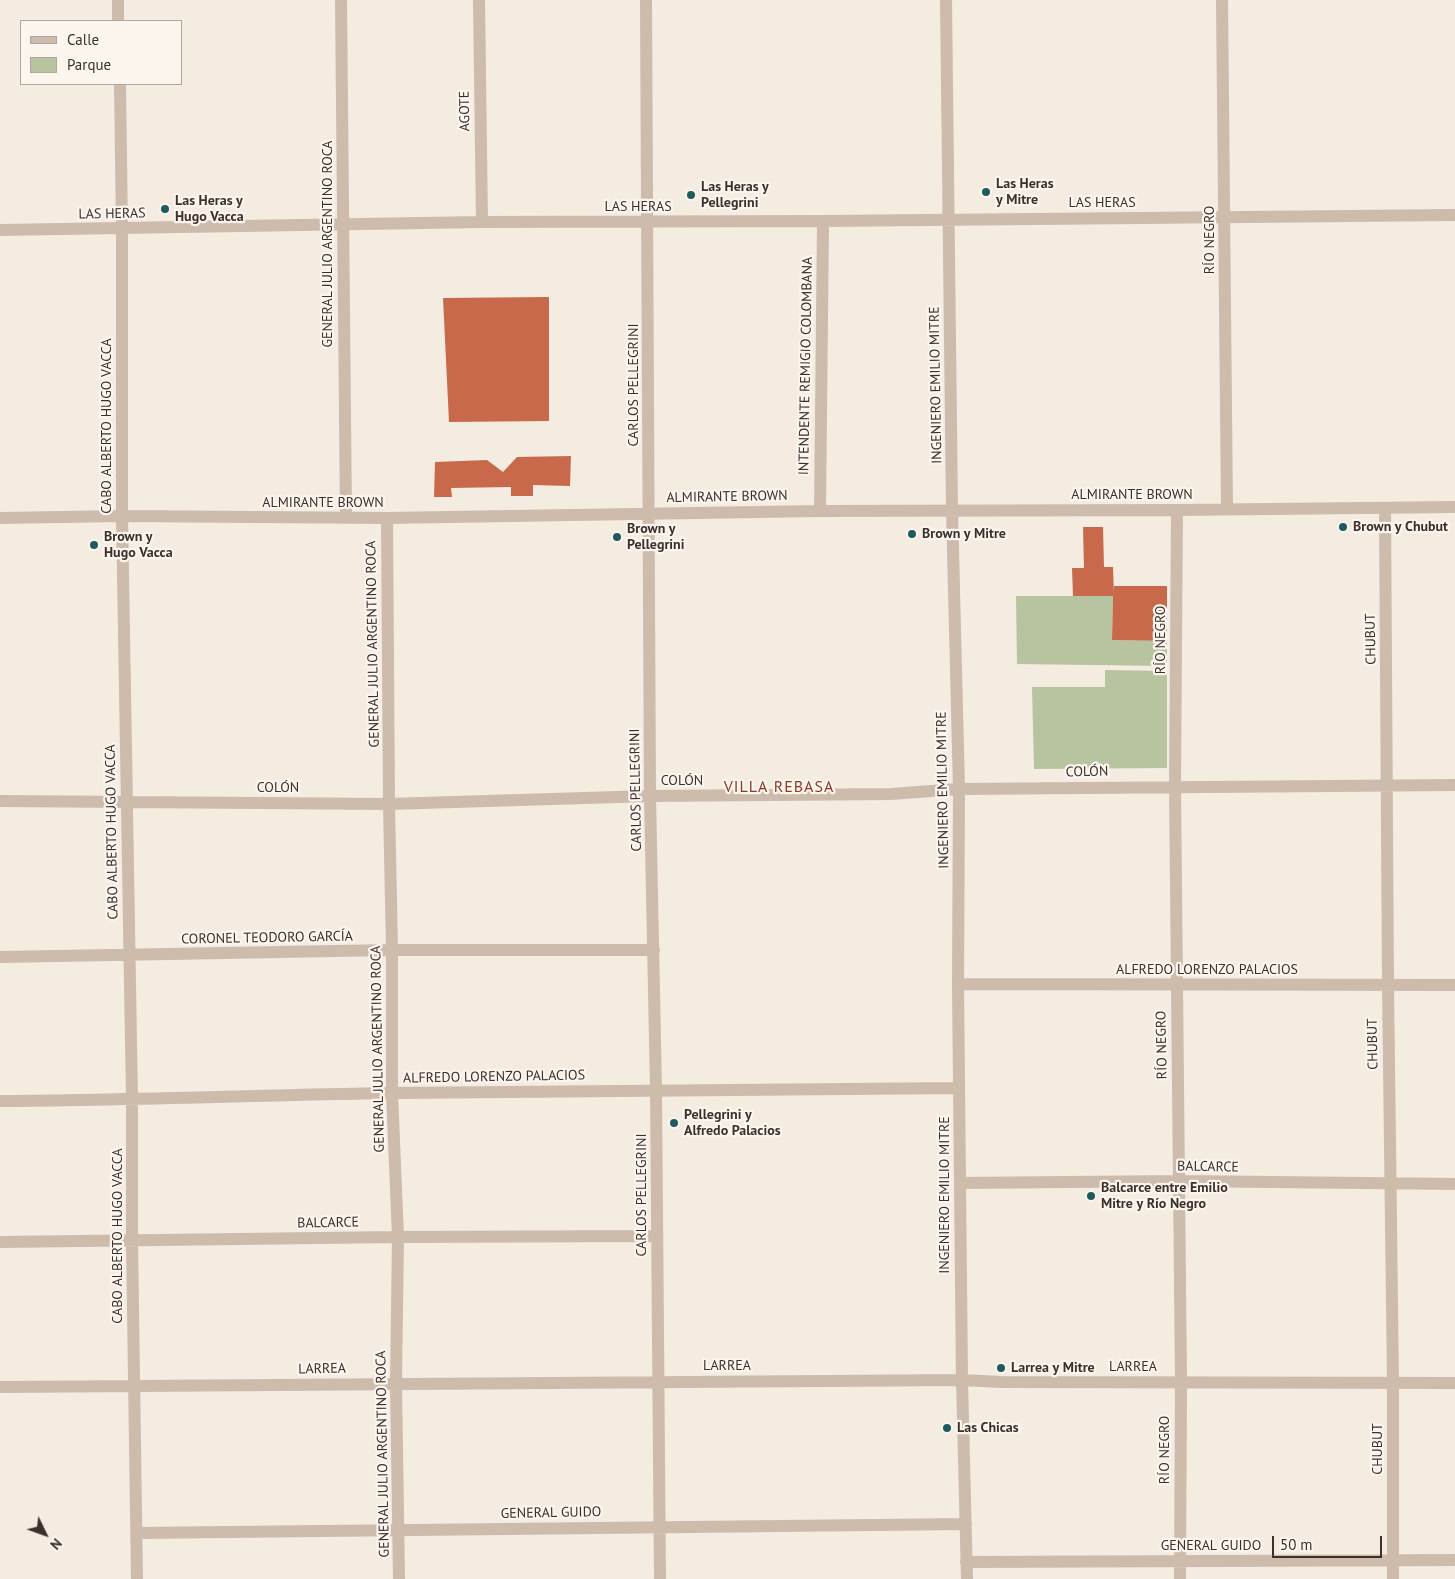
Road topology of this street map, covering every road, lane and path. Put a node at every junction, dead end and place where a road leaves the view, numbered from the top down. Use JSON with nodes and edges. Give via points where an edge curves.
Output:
{"nodes":[{"id":1,"x":118,"y":0,"type":"edge"},
{"id":2,"x":341,"y":0,"type":"edge"},
{"id":3,"x":479,"y":0,"type":"edge"},
{"id":4,"x":646,"y":0,"type":"edge"},
{"id":5,"x":946,"y":0,"type":"edge"},
{"id":6,"x":1222,"y":0,"type":"edge"},
{"id":7,"x":118,"y":20,"type":"edge"},
{"id":8,"x":120,"y":85,"type":"edge"},
{"id":9,"x":1455,"y":215,"type":"edge"},
{"id":10,"x":1225,"y":217,"type":"junction"},
{"id":11,"x":949,"y":219,"type":"junction"},
{"id":12,"x":648,"y":221,"type":"junction"},
{"id":13,"x":823,"y":221,"type":"junction"},
{"id":14,"x":482,"y":222,"type":"junction"},
{"id":15,"x":342,"y":224,"type":"junction"},
{"id":16,"x":122,"y":229,"type":"junction"},
{"id":17,"x":0,"y":230,"type":"edge"},
{"id":18,"x":1455,"y":507,"type":"edge"},
{"id":19,"x":1385,"y":508,"type":"junction"},
{"id":20,"x":1227,"y":509,"type":"junction"},
{"id":21,"x":952,"y":510,"type":"junction"},
{"id":22,"x":1177,"y":510,"type":"junction"},
{"id":23,"x":820,"y":511,"type":"junction"},
{"id":24,"x":649,"y":514,"type":"junction"},
{"id":25,"x":122,"y":516,"type":"junction"},
{"id":26,"x":0,"y":518,"type":"edge"},
{"id":27,"x":346,"y":518,"type":"junction"},
{"id":28,"x":387,"y":518,"type":"junction"},
{"id":29,"x":1387,"y":785,"type":"junction"},
{"id":30,"x":1455,"y":785,"type":"edge"},
{"id":31,"x":1175,"y":786,"type":"junction"},
{"id":32,"x":959,"y":789,"type":"junction"},
{"id":33,"x":650,"y":796,"type":"junction"},
{"id":34,"x":0,"y":801,"type":"edge"},
{"id":35,"x":126,"y":802,"type":"junction"},
{"id":36,"x":389,"y":804,"type":"junction"},
{"id":37,"x":392,"y":950,"type":"junction"},
{"id":38,"x":654,"y":950,"type":"junction"},
{"id":39,"x":129,"y":955,"type":"junction"},
{"id":40,"x":0,"y":957,"type":"edge"},
{"id":41,"x":958,"y":984,"type":"junction"},
{"id":42,"x":1176,"y":984,"type":"junction"},
{"id":43,"x":1388,"y":985,"type":"junction"},
{"id":44,"x":1455,"y":985,"type":"edge"},
{"id":45,"x":959,"y":1088,"type":"junction"},
{"id":46,"x":656,"y":1089,"type":"junction"},
{"id":47,"x":392,"y":1093,"type":"junction"},
{"id":48,"x":132,"y":1100,"type":"junction"},
{"id":49,"x":0,"y":1101,"type":"edge"},
{"id":50,"x":1179,"y":1181,"type":"junction"},
{"id":51,"x":960,"y":1183,"type":"junction"},
{"id":52,"x":1390,"y":1184,"type":"junction"},
{"id":53,"x":1455,"y":1184,"type":"edge"},
{"id":54,"x":656,"y":1236,"type":"junction"},
{"id":55,"x":398,"y":1237,"type":"junction"},
{"id":56,"x":132,"y":1241,"type":"junction"},
{"id":57,"x":0,"y":1242,"type":"edge"},
{"id":58,"x":962,"y":1380,"type":"junction"},
{"id":59,"x":659,"y":1382,"type":"junction"},
{"id":60,"x":1181,"y":1382,"type":"junction"},
{"id":61,"x":396,"y":1383,"type":"junction"},
{"id":62,"x":1393,"y":1383,"type":"junction"},
{"id":63,"x":1455,"y":1383,"type":"edge"},
{"id":64,"x":134,"y":1386,"type":"junction"},
{"id":65,"x":0,"y":1387,"type":"edge"},
{"id":66,"x":966,"y":1524,"type":"junction"},
{"id":67,"x":659,"y":1528,"type":"junction"},
{"id":68,"x":398,"y":1530,"type":"junction"},
{"id":69,"x":138,"y":1533,"type":"junction"},
{"id":70,"x":1393,"y":1560,"type":"junction"},
{"id":71,"x":1455,"y":1560,"type":"edge"},
{"id":72,"x":1180,"y":1561,"type":"junction"},
{"id":73,"x":966,"y":1562,"type":"junction"},
{"id":74,"x":137,"y":1579,"type":"edge"},
{"id":75,"x":399,"y":1579,"type":"edge"},
{"id":76,"x":660,"y":1579,"type":"edge"},
{"id":77,"x":967,"y":1579,"type":"edge"},
{"id":78,"x":1180,"y":1579,"type":"edge"},
{"id":79,"x":1393,"y":1579,"type":"edge"}],
"edges":[{"from":1,"to":7,"type":"street"},
{"from":2,"to":15,"type":"street","name":"GENERAL JULIO ARGENTINO ROCA"},
{"from":3,"to":14,"type":"street","name":"AGOTE"},
{"from":4,"to":12,"type":"street","name":"CARLOS PELLEGRINI"},
{"from":5,"to":11,"type":"street","name":"INGENIERO EMILIO MITRE"},
{"from":6,"to":10,"type":"street","name":"RÍO NEGRO"},
{"from":8,"to":16,"type":"street","name":"CABO ALBERTO HUGO VACCA"},
{"from":9,"to":10,"type":"street","name":"LAS HERAS"},
{"from":10,"to":11,"type":"street","name":"LAS HERAS"},
{"from":10,"to":20,"type":"street","name":"RÍO NEGRO"},
{"from":11,"to":13,"type":"street","name":"LAS HERAS"},
{"from":11,"to":21,"type":"street","name":"INGENIERO EMILIO MITRE"},
{"from":12,"to":13,"type":"street","name":"LAS HERAS"},
{"from":12,"to":14,"type":"street","name":"LAS HERAS"},
{"from":12,"to":24,"type":"street","name":"CARLOS PELLEGRINI"},
{"from":13,"to":23,"type":"street","name":"INTENDENTE REMIGIO COLOMBANA"},
{"from":14,"to":15,"type":"street","name":"LAS HERAS"},
{"from":15,"to":16,"type":"street","name":"LAS HERAS"},
{"from":15,"to":27,"type":"street","name":"GENERAL JULIO ARGENTINO ROCA"},
{"from":16,"to":17,"type":"street","name":"LAS HERAS"},
{"from":16,"to":25,"type":"street","name":"CABO ALBERTO HUGO VACCA"},
{"from":18,"to":19,"type":"street","name":"ALMIRANTE BROWN"},
{"from":19,"to":20,"type":"street","name":"ALMIRANTE BROWN"},
{"from":19,"to":29,"type":"street","name":"CHUBUT"},
{"from":20,"to":22,"type":"street","name":"ALMIRANTE BROWN"},
{"from":21,"to":22,"type":"street","name":"ALMIRANTE BROWN"},
{"from":21,"to":23,"type":"street","name":"ALMIRANTE BROWN"},
{"from":21,"to":32,"type":"street","name":"INGENIERO EMILIO MITRE"},
{"from":22,"to":31,"type":"street","name":"RÍO NEGRO"},
{"from":23,"to":24,"type":"street","name":"ALMIRANTE BROWN"},
{"from":24,"to":28,"type":"street","name":"ALMIRANTE BROWN"},
{"from":24,"to":33,"type":"street","name":"CARLOS PELLEGRINI"},
{"from":25,"to":26,"type":"street","name":"ALMIRANTE BROWN"},
{"from":25,"to":27,"type":"street","name":"ALMIRANTE BROWN"},
{"from":25,"to":35,"type":"street","name":"CABO ALBERTO HUGO VACCA"},
{"from":27,"to":28,"type":"street","name":"ALMIRANTE BROWN"},
{"from":28,"to":36,"type":"street","name":"GENERAL JULIO ARGENTINO ROCA"},
{"from":29,"to":30,"type":"street","name":"COLÓN"},
{"from":29,"to":31,"type":"street","name":"COLÓN"},
{"from":29,"to":43,"type":"street","name":"CHUBUT"},
{"from":31,"to":32,"type":"street","name":"COLÓN"},
{"from":31,"to":42,"type":"street","name":"RÍO NEGRO"},
{"from":32,"to":33,"type":"street","name":"COLÓN","via":[[890,794]]},
{"from":32,"to":41,"type":"street","name":"INGENIERO EMILIO MITRE"},
{"from":33,"to":36,"type":"street","name":"COLÓN"},
{"from":33,"to":38,"type":"street","name":"CARLOS PELLEGRINI"},
{"from":34,"to":35,"type":"street","name":"COLÓN"},
{"from":35,"to":36,"type":"street","name":"COLÓN"},
{"from":35,"to":39,"type":"street","name":"CABO ALBERTO HUGO VACCA"},
{"from":36,"to":37,"type":"street","name":"GENERAL JULIO ARGENTINO ROCA"},
{"from":37,"to":38,"type":"street","name":"CORONEL TEODORO GARCÍA"},
{"from":37,"to":39,"type":"street","name":"CORONEL TEODORO GARCÍA"},
{"from":37,"to":47,"type":"street","name":"GENERAL JULIO ARGENTINO ROCA"},
{"from":38,"to":46,"type":"street","name":"CARLOS PELLEGRINI"},
{"from":39,"to":40,"type":"street","name":"CORONEL TEODORO GARCÍA"},
{"from":39,"to":48,"type":"street","name":"CABO ALBERTO HUGO VACCA"},
{"from":41,"to":42,"type":"street","name":"ALFREDO LORENZO PALACIOS"},
{"from":41,"to":45,"type":"street","name":"INGENIERO EMILIO MITRE"},
{"from":42,"to":43,"type":"street","name":"ALFREDO LORENZO PALACIOS"},
{"from":42,"to":50,"type":"street","name":"RÍO NEGRO"},
{"from":43,"to":44,"type":"street","name":"ALFREDO LORENZO PALACIOS"},
{"from":43,"to":52,"type":"street","name":"CHUBUT"},
{"from":45,"to":46,"type":"street","name":"ALFREDO LORENZO PALACIOS"},
{"from":45,"to":51,"type":"street","name":"INGENIERO EMILIO MITRE"},
{"from":46,"to":47,"type":"street","name":"ALFREDO LORENZO PALACIOS"},
{"from":46,"to":54,"type":"street","name":"CARLOS PELLEGRINI"},
{"from":47,"to":48,"type":"street","name":"ALFREDO LORENZO PALACIOS"},
{"from":47,"to":55,"type":"street","name":"GENERAL JULIO ARGENTINO ROCA"},
{"from":48,"to":49,"type":"street","name":"ALFREDO LORENZO PALACIOS"},
{"from":48,"to":56,"type":"street","name":"CABO ALBERTO HUGO VACCA"},
{"from":50,"to":51,"type":"street","name":"BALCARCE"},
{"from":50,"to":52,"type":"street","name":"BALCARCE"},
{"from":50,"to":60,"type":"street","name":"RÍO NEGRO"},
{"from":51,"to":58,"type":"street","name":"INGENIERO EMILIO MITRE"},
{"from":52,"to":53,"type":"street","name":"BALCARCE"},
{"from":52,"to":62,"type":"street","name":"CHUBUT"},
{"from":54,"to":55,"type":"street","name":"BALCARCE"},
{"from":54,"to":59,"type":"street","name":"CARLOS PELLEGRINI"},
{"from":55,"to":56,"type":"street","name":"BALCARCE"},
{"from":55,"to":61,"type":"street","name":"GENERAL JULIO ARGENTINO ROCA"},
{"from":56,"to":57,"type":"street","name":"BALCARCE"},
{"from":56,"to":64,"type":"street","name":"CABO ALBERTO HUGO VACCA"},
{"from":58,"to":59,"type":"street","name":"LARREA"},
{"from":58,"to":60,"type":"street","name":"LARREA"},
{"from":58,"to":66,"type":"street","name":"INGENIERO EMILIO MITRE"},
{"from":59,"to":61,"type":"street","name":"LARREA"},
{"from":59,"to":67,"type":"street","name":"CARLOS PELLEGRINI"},
{"from":60,"to":62,"type":"street","name":"LARREA"},
{"from":60,"to":72,"type":"street","name":"RÍO NEGRO"},
{"from":61,"to":64,"type":"street","name":"LARREA"},
{"from":61,"to":68,"type":"street","name":"GENERAL JULIO ARGENTINO ROCA"},
{"from":62,"to":63,"type":"street","name":"LARREA"},
{"from":62,"to":70,"type":"street","name":"CHUBUT"},
{"from":64,"to":65,"type":"street","name":"LARREA"},
{"from":64,"to":69,"type":"street","name":"CABO ALBERTO HUGO VACCA"},
{"from":66,"to":67,"type":"street","name":"GENERAL GUIDO"},
{"from":66,"to":73,"type":"street","name":"INGENIERO EMILIO MITRE"},
{"from":67,"to":68,"type":"street","name":"GENERAL GUIDO"},
{"from":67,"to":76,"type":"street","name":"CARLOS PELLEGRINI"},
{"from":68,"to":69,"type":"street","name":"GENERAL GUIDO"},
{"from":68,"to":75,"type":"street","name":"GENERAL JULIO ARGENTINO ROCA"},
{"from":69,"to":74,"type":"street","name":"CABO ALBERTO HUGO VACCA"},
{"from":70,"to":71,"type":"street","name":"GENERAL GUIDO"},
{"from":70,"to":72,"type":"street","name":"GENERAL GUIDO"},
{"from":70,"to":79,"type":"street","name":"CHUBUT"},
{"from":72,"to":73,"type":"street","name":"GENERAL GUIDO"},
{"from":72,"to":78,"type":"street","name":"RÍO NEGRO"},
{"from":73,"to":77,"type":"street","name":"INGENIERO EMILIO MITRE"}]}
